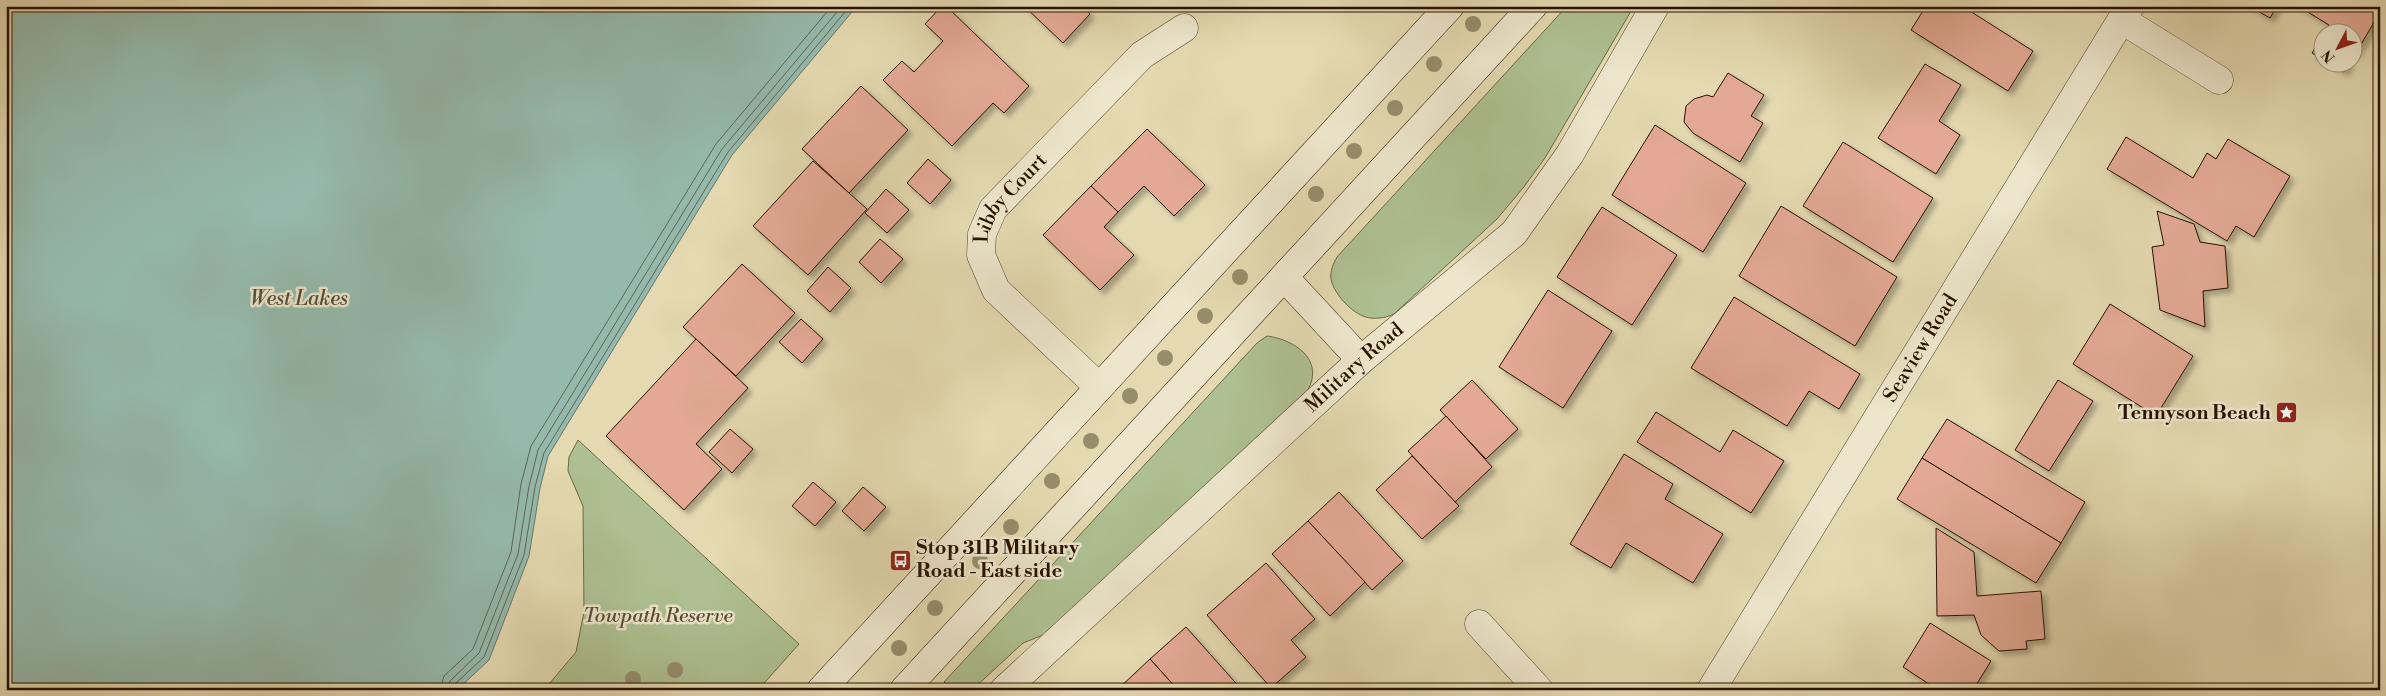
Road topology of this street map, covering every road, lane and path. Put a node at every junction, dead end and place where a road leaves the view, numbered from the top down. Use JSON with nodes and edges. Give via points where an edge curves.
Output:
{"nodes":[{"id":1,"x":1450,"y":6,"type":"edge"},
{"id":2,"x":1533,"y":6,"type":"edge"},
{"id":3,"x":1655,"y":6,"type":"edge"},
{"id":4,"x":2126,"y":13,"type":"edge"},
{"id":5,"x":1184,"y":28,"type":"dead end"},
{"id":6,"x":2219,"y":80,"type":"dead end"},
{"id":7,"x":1284,"y":277,"type":"junction"},
{"id":8,"x":1361,"y":360,"type":"junction"},
{"id":9,"x":1099,"y":387,"type":"junction"},
{"id":10,"x":1479,"y":624,"type":"dead end"},
{"id":11,"x":821,"y":690,"type":"edge"},
{"id":12,"x":904,"y":690,"type":"edge"},
{"id":13,"x":1004,"y":690,"type":"edge"},
{"id":14,"x":1539,"y":690,"type":"edge"},
{"id":15,"x":1711,"y":690,"type":"edge"}],
"edges":[{"from":1,"to":9,"type":"street"},
{"from":2,"to":7,"type":"street"},
{"from":3,"to":8,"type":"street","name":"Military Road","via":[[1570,154],[1514,233]]},
{"from":4,"to":6,"type":"street"},
{"from":4,"to":15,"type":"street","name":"Seaview Road"},
{"from":5,"to":9,"type":"street","name":"Libby Court","via":[[1142,55],[994,209],[982,234],[981,255],[996,290]]},
{"from":7,"to":8,"type":"street"},
{"from":7,"to":12,"type":"street"},
{"from":8,"to":13,"type":"street","name":"Military Road"},
{"from":9,"to":11,"type":"street"},
{"from":10,"to":14,"type":"street"}]}
